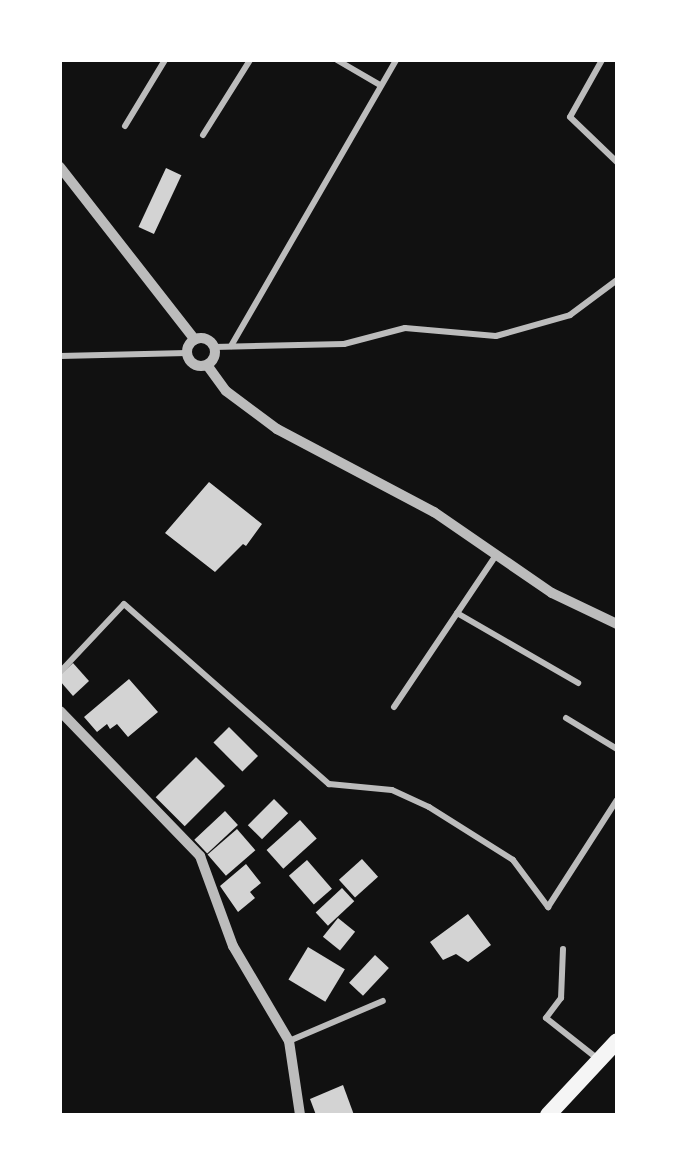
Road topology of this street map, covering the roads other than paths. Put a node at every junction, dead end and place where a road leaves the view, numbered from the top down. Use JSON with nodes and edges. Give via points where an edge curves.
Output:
{"nodes":[{"id":1,"x":165,"y":60,"type":"edge"},
{"id":2,"x":250,"y":60,"type":"edge"},
{"id":3,"x":337,"y":60,"type":"edge"},
{"id":4,"x":396,"y":60,"type":"edge"},
{"id":5,"x":602,"y":60,"type":"edge"},
{"id":6,"x":380,"y":85,"type":"junction"},
{"id":7,"x":125,"y":126,"type":"dead end"},
{"id":8,"x":203,"y":135,"type":"dead end"},
{"id":9,"x":617,"y":162,"type":"edge"},
{"id":10,"x":60,"y":167,"type":"edge"},
{"id":11,"x":617,"y":280,"type":"edge"},
{"id":12,"x":195,"y":340,"type":"junction"},
{"id":13,"x":214,"y":346,"type":"junction"},
{"id":14,"x":231,"y":346,"type":"junction"},
{"id":15,"x":187,"y":353,"type":"junction"},
{"id":16,"x":60,"y":356,"type":"edge"},
{"id":17,"x":207,"y":365,"type":"junction"},
{"id":18,"x":497,"y":555,"type":"junction"},
{"id":19,"x":457,"y":613,"type":"junction"},
{"id":20,"x":617,"y":624,"type":"edge"},
{"id":21,"x":60,"y":672,"type":"edge"},
{"id":22,"x":578,"y":683,"type":"dead end"},
{"id":23,"x":394,"y":707,"type":"dead end"},
{"id":24,"x":60,"y":711,"type":"edge"},
{"id":25,"x":566,"y":718,"type":"dead end"},
{"id":26,"x":617,"y":749,"type":"edge"},
{"id":27,"x":617,"y":800,"type":"edge"},
{"id":28,"x":563,"y":949,"type":"dead end"},
{"id":29,"x":383,"y":1001,"type":"dead end"},
{"id":30,"x":289,"y":1041,"type":"junction"},
{"id":31,"x":617,"y":1041,"type":"edge"},
{"id":32,"x":599,"y":1060,"type":"junction"},
{"id":33,"x":300,"y":1115,"type":"edge"},
{"id":34,"x":548,"y":1115,"type":"edge"}],
"edges":[{"from":1,"to":7,"type":"street"},
{"from":2,"to":8,"type":"street"},
{"from":3,"to":6,"type":"street"},
{"from":4,"to":6,"type":"street"},
{"from":5,"to":9,"type":"street","via":[[570,117]]},
{"from":6,"to":14,"type":"street"},
{"from":10,"to":12,"type":"street"},
{"from":11,"to":14,"type":"street","via":[[570,315],[496,336],[405,328],[344,344]]},
{"from":12,"to":13,"type":"street","via":[[204,339]]},
{"from":12,"to":15,"type":"street"},
{"from":13,"to":14,"type":"street"},
{"from":13,"to":17,"type":"street","via":[[213,360]]},
{"from":15,"to":16,"type":"street"},
{"from":15,"to":17,"type":"street","via":[[195,365]]},
{"from":17,"to":18,"type":"street","via":[[226,391],[278,429],[434,512]]},
{"from":18,"to":19,"type":"street"},
{"from":18,"to":20,"type":"street","via":[[552,593]]},
{"from":19,"to":22,"type":"street"},
{"from":19,"to":23,"type":"street"},
{"from":21,"to":27,"type":"street","via":[[124,604],[329,784],[392,790],[429,807],[513,860],[548,907]]},
{"from":24,"to":30,"type":"street","via":[[200,856],[233,946]]},
{"from":25,"to":26,"type":"street"},
{"from":28,"to":32,"type":"street","via":[[561,998],[546,1018]]},
{"from":29,"to":30,"type":"street"},
{"from":30,"to":33,"type":"street"},
{"from":31,"to":32,"type":"highway"},
{"from":32,"to":34,"type":"highway"}]}
